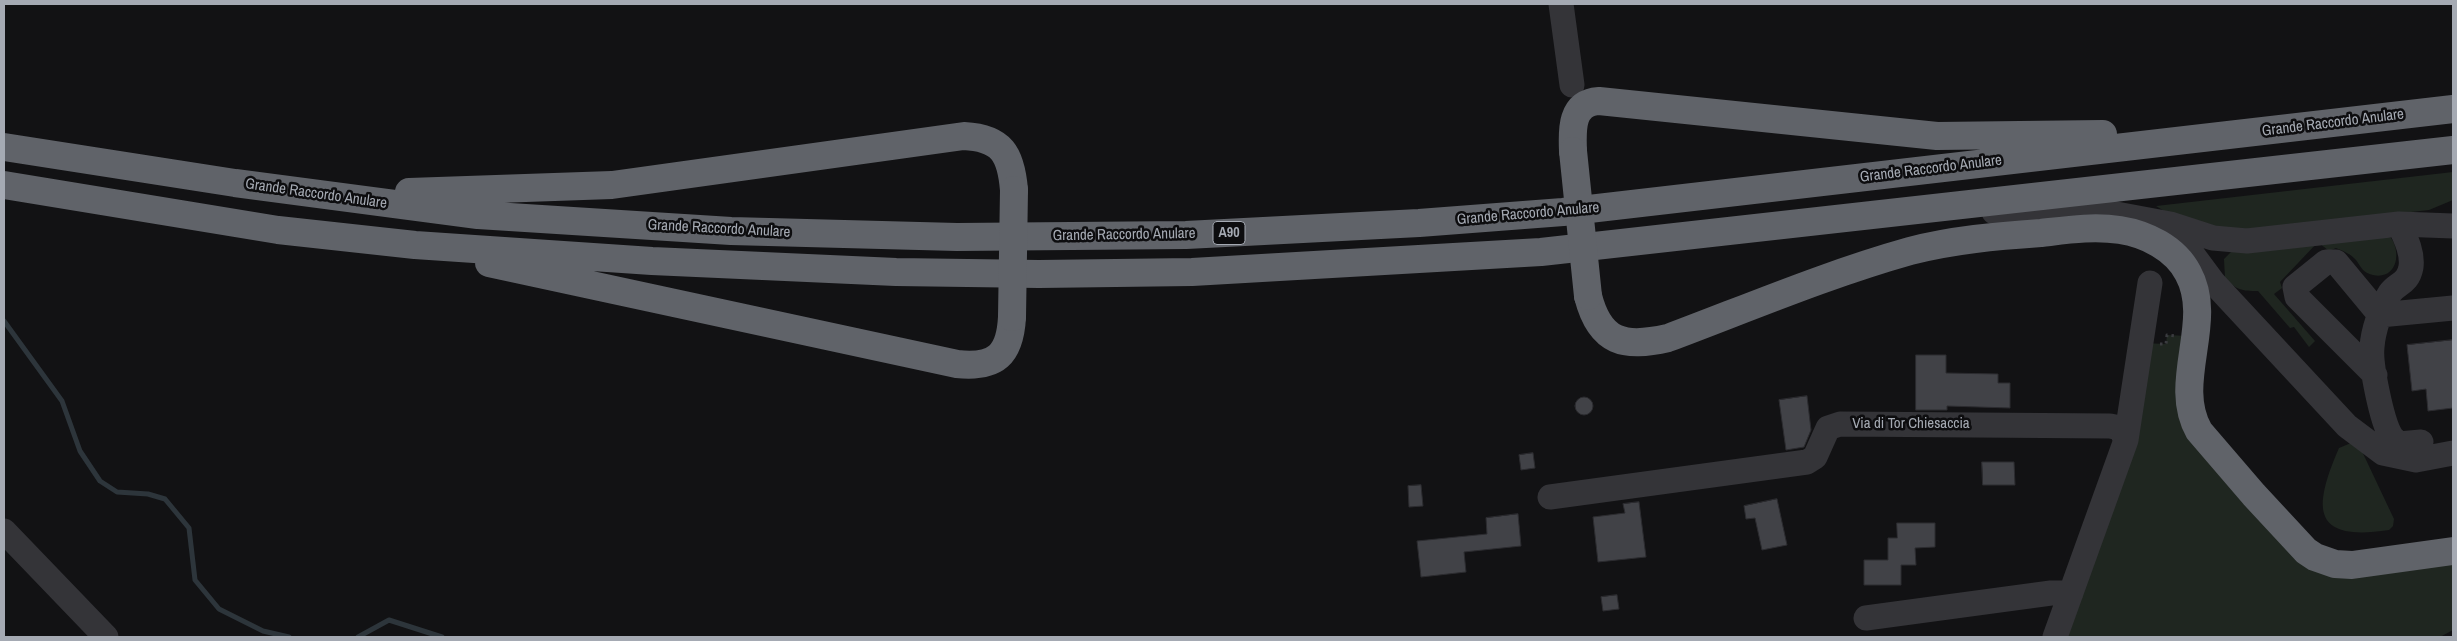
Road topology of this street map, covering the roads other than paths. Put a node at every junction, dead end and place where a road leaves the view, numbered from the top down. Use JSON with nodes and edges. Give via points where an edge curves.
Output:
{"nodes":[{"id":1,"x":1561,"y":4,"type":"edge"},
{"id":2,"x":1572,"y":85,"type":"dead end"},
{"id":3,"x":2453,"y":109,"type":"edge"},
{"id":4,"x":2247,"y":133,"type":"junction"},
{"id":5,"x":4,"y":146,"type":"edge"},
{"id":6,"x":2453,"y":150,"type":"edge"},
{"id":7,"x":4,"y":186,"type":"edge"},
{"id":8,"x":308,"y":192,"type":"junction"},
{"id":9,"x":1892,"y":212,"type":"junction"},
{"id":10,"x":2170,"y":224,"type":"junction"},
{"id":11,"x":2398,"y":224,"type":"junction"},
{"id":12,"x":2453,"y":226,"type":"edge"},
{"id":13,"x":415,"y":245,"type":"junction"},
{"id":14,"x":2150,"y":283,"type":"dead end"},
{"id":15,"x":2453,"y":308,"type":"edge"},
{"id":16,"x":2380,"y":316,"type":"junction"},
{"id":17,"x":2375,"y":375,"type":"junction"},
{"id":18,"x":2126,"y":440,"type":"junction"},
{"id":19,"x":2453,"y":440,"type":"edge"},
{"id":20,"x":2453,"y":453,"type":"edge"},
{"id":21,"x":1550,"y":497,"type":"dead end"},
{"id":22,"x":4,"y":531,"type":"edge"},
{"id":23,"x":2453,"y":551,"type":"edge"},
{"id":24,"x":2071,"y":593,"type":"junction"},
{"id":25,"x":1866,"y":618,"type":"dead end"},
{"id":26,"x":106,"y":637,"type":"edge"},
{"id":27,"x":2056,"y":637,"type":"edge"}],
"edges":[{"from":1,"to":2,"type":"street"},
{"from":3,"to":4,"type":"highway","name":"Grande Raccordo Anulare","number":"A90"},
{"from":4,"to":8,"type":"highway","name":"Grande Raccordo Anulare","number":"A90","via":[[1562,212],[1186,235],[957,238],[732,231],[478,215]]},
{"from":4,"to":23,"type":"highway","bridge":true,"via":[[1937,136],[1599,101],[1578,110],[1574,126],[1573,151],[1588,296],[1599,325],[1610,337],[1645,342],[1668,338],[1871,262],[1912,250],[2011,235],[2104,228],[2147,238],[2178,259],[2194,287],[2195,336],[2188,391],[2193,421],[2254,495],[2306,550],[2325,561],[2344,565]]},
{"from":5,"to":8,"type":"highway","name":"Grande Raccordo Anulare","number":"A90"},
{"from":6,"to":9,"type":"highway"},
{"from":7,"to":13,"type":"highway","via":[[278,230]]},
{"from":8,"to":13,"type":"highway","bridge":true,"via":[[464,191],[612,185],[964,136],[987,140],[1001,147],[1012,168],[1010,340],[997,358],[980,365],[957,364],[558,279]]},
{"from":9,"to":10,"type":"street","via":[[2070,210],[2116,213]]},
{"from":9,"to":13,"type":"highway","via":[[1541,252],[1192,272],[896,272],[652,261]]},
{"from":10,"to":11,"type":"street","via":[[2213,238],[2247,241]]},
{"from":10,"to":20,"type":"street","via":[[2213,282],[2347,426],[2383,453],[2416,460]]},
{"from":11,"to":12,"type":"street"},
{"from":11,"to":16,"type":"street","via":[[2409,246],[2411,267],[2405,282],[2391,292]]},
{"from":14,"to":18,"type":"street"},
{"from":15,"to":16,"type":"street"},
{"from":16,"to":17,"type":"street","via":[[2371,348]]},
{"from":16,"to":17,"type":"street","via":[[2336,262],[2326,262],[2295,287],[2297,297]]},
{"from":17,"to":19,"type":"street","via":[[2385,423],[2399,444]]},
{"from":18,"to":21,"type":"street","name":"Via di Tor Chiesaccia","via":[[2120,428],[2110,426],[1840,424],[1828,428],[1815,457],[1807,462]]},
{"from":18,"to":24,"type":"street"},
{"from":22,"to":26,"type":"street"},
{"from":24,"to":25,"type":"street"},
{"from":24,"to":27,"type":"street"}]}
